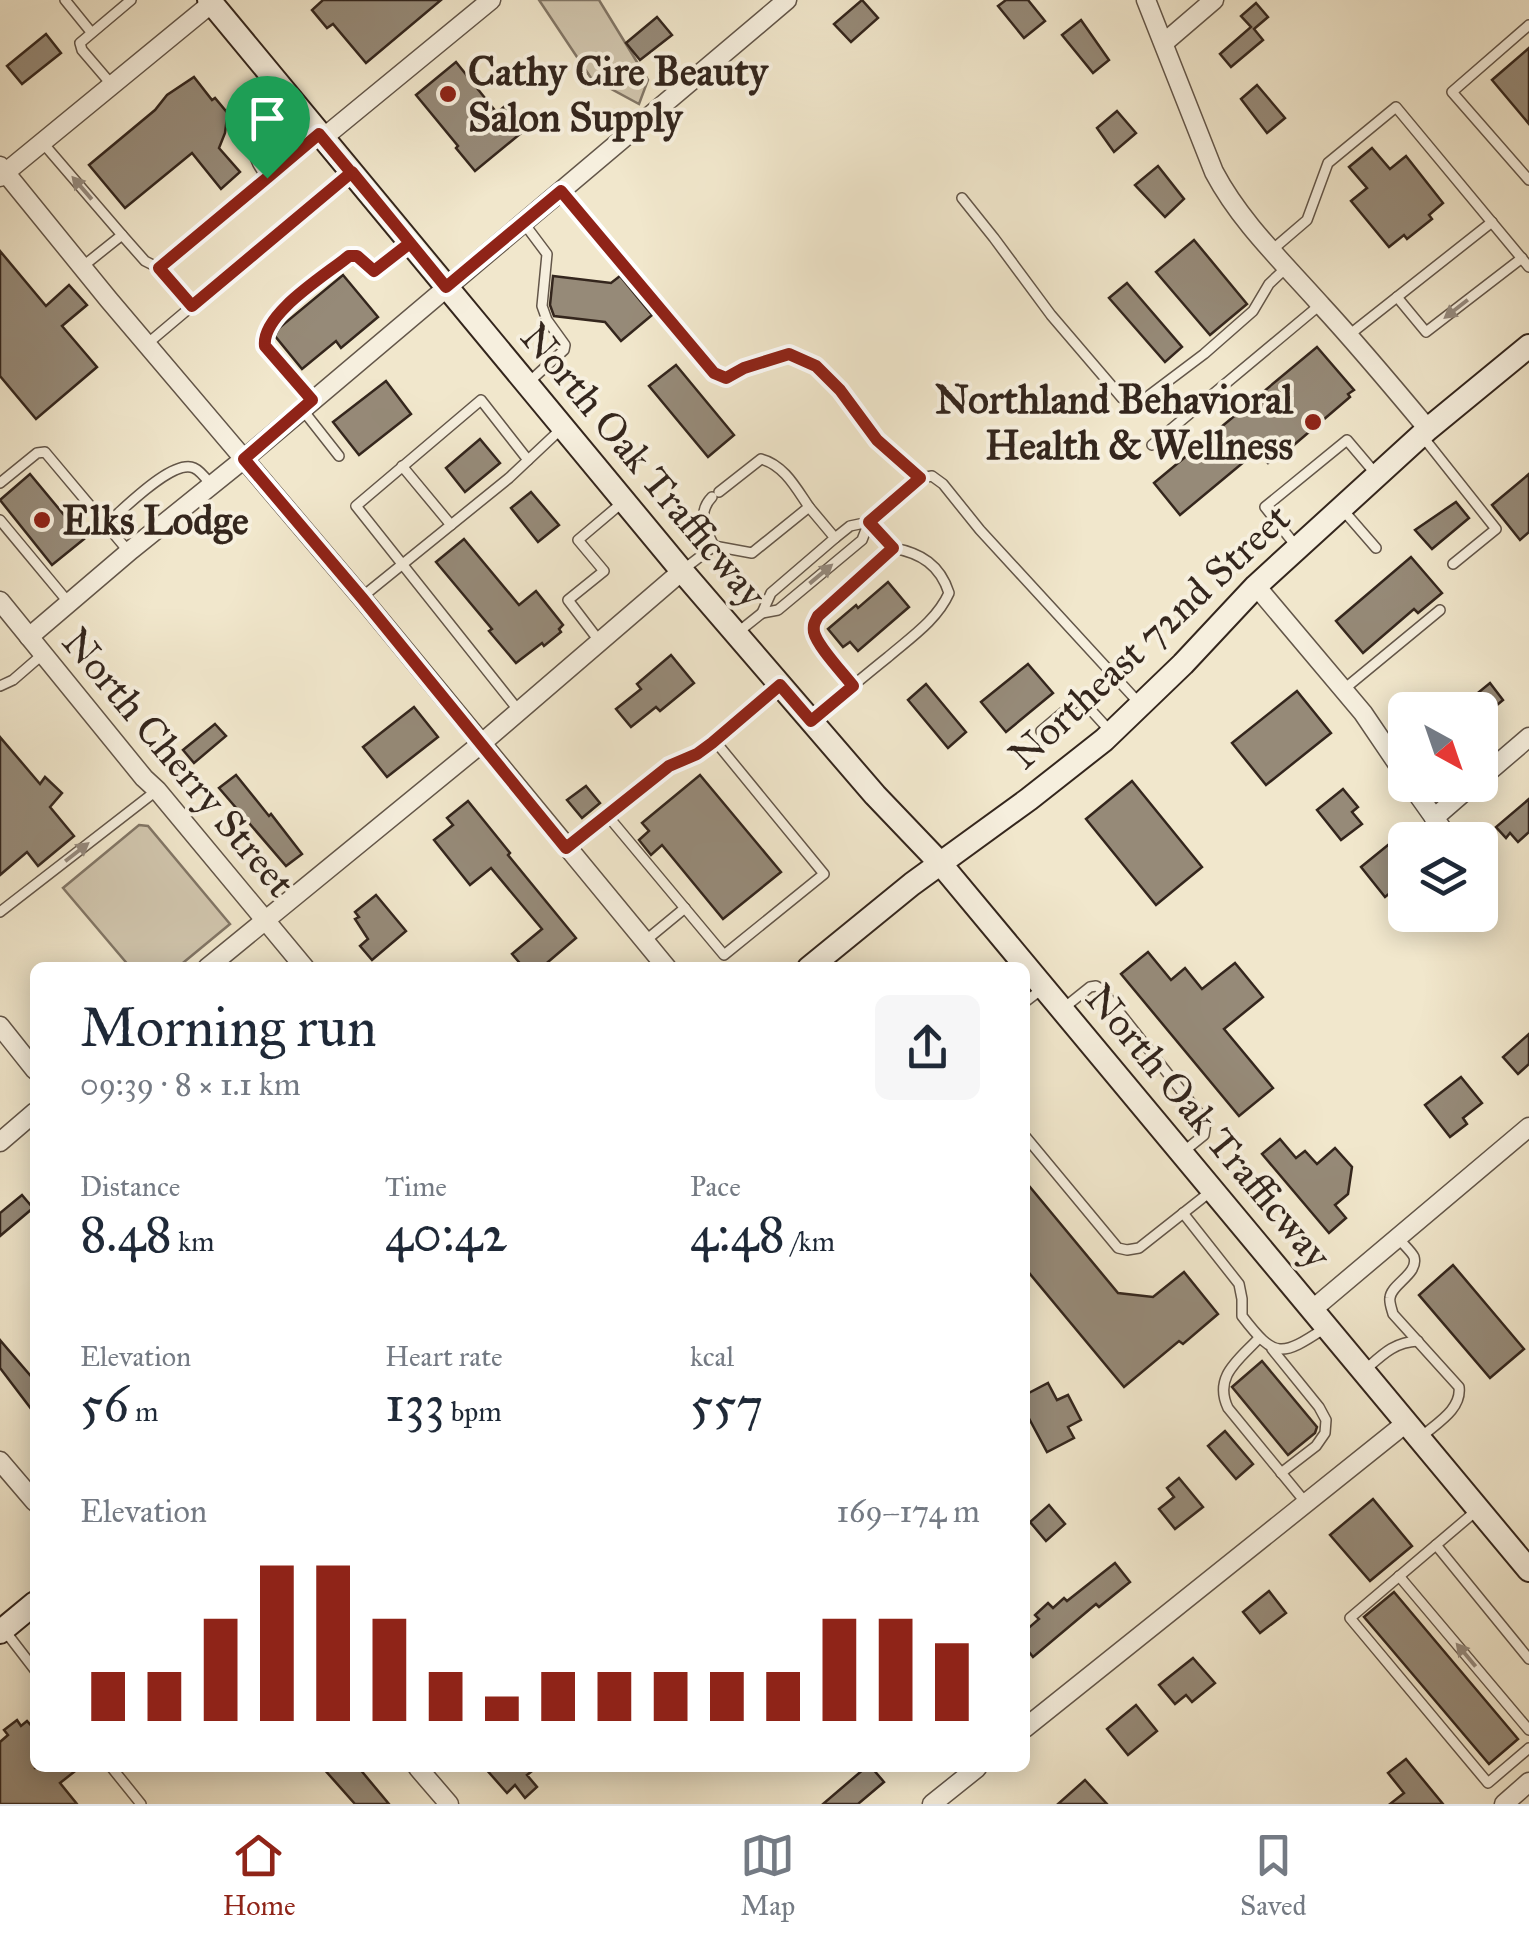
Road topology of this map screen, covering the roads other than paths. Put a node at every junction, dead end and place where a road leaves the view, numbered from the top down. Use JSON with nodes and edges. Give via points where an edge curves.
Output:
{"nodes":[{"id":1,"x":65,"y":0,"type":"edge"},
{"id":2,"x":132,"y":0,"type":"edge"},
{"id":3,"x":491,"y":0,"type":"edge"},
{"id":4,"x":787,"y":0,"type":"edge"},
{"id":5,"x":1146,"y":0,"type":"edge"},
{"id":6,"x":1214,"y":0,"type":"edge"},
{"id":7,"x":210,"y":2,"type":"edge"},
{"id":8,"x":1529,"y":26,"type":"edge"},
{"id":9,"x":92,"y":32,"type":"junction"},
{"id":10,"x":1165,"y":42,"type":"junction"},
{"id":11,"x":112,"y":85,"type":"junction"},
{"id":12,"x":288,"y":96,"type":"junction"},
{"id":13,"x":321,"y":136,"type":"junction"},
{"id":14,"x":42,"y":142,"type":"junction"},
{"id":15,"x":2,"y":172,"type":"edge"},
{"id":16,"x":352,"y":172,"type":"junction"},
{"id":17,"x":267,"y":178,"type":"junction"},
{"id":18,"x":1529,"y":180,"type":"edge"},
{"id":19,"x":561,"y":191,"type":"junction"},
{"id":20,"x":962,"y":198,"type":"dead end"},
{"id":21,"x":523,"y":222,"type":"junction"},
{"id":22,"x":1492,"y":222,"type":"junction"},
{"id":23,"x":122,"y":234,"type":"junction"},
{"id":24,"x":410,"y":243,"type":"junction"},
{"id":25,"x":1272,"y":250,"type":"junction"},
{"id":26,"x":1526,"y":263,"type":"edge"},
{"id":27,"x":82,"y":267,"type":"junction"},
{"id":28,"x":1287,"y":267,"type":"junction"},
{"id":29,"x":159,"y":268,"type":"junction"},
{"id":30,"x":446,"y":287,"type":"junction"},
{"id":31,"x":1397,"y":297,"type":"junction"},
{"id":32,"x":1321,"y":304,"type":"junction"},
{"id":33,"x":192,"y":306,"type":"junction"},
{"id":34,"x":1349,"y":335,"type":"junction"},
{"id":35,"x":146,"y":344,"type":"junction"},
{"id":36,"x":1525,"y":357,"type":"edge"},
{"id":37,"x":528,"y":384,"type":"junction"},
{"id":38,"x":307,"y":405,"type":"junction"},
{"id":39,"x":562,"y":428,"type":"junction"},
{"id":40,"x":1425,"y":432,"type":"junction"},
{"id":41,"x":1152,"y":446,"type":"dead end"},
{"id":42,"x":339,"y":456,"type":"dead end"},
{"id":43,"x":244,"y":459,"type":"junction"},
{"id":44,"x":528,"y":460,"type":"junction"},
{"id":45,"x":402,"y":466,"type":"junction"},
{"id":46,"x":1377,"y":476,"type":"junction"},
{"id":47,"x":920,"y":478,"type":"junction"},
{"id":48,"x":0,"y":483,"type":"edge"},
{"id":49,"x":211,"y":486,"type":"junction"},
{"id":50,"x":624,"y":502,"type":"junction"},
{"id":51,"x":809,"y":507,"type":"junction"},
{"id":52,"x":1341,"y":508,"type":"junction"},
{"id":53,"x":0,"y":520,"type":"edge"},
{"id":54,"x":869,"y":522,"type":"junction"},
{"id":55,"x":451,"y":525,"type":"junction"},
{"id":56,"x":113,"y":531,"type":"junction"},
{"id":57,"x":835,"y":538,"type":"junction"},
{"id":58,"x":714,"y":546,"type":"junction"},
{"id":59,"x":893,"y":548,"type":"junction"},
{"id":60,"x":1298,"y":548,"type":"junction"},
{"id":61,"x":1376,"y":548,"type":"dead end"},
{"id":62,"x":129,"y":552,"type":"junction"},
{"id":63,"x":404,"y":564,"type":"junction"},
{"id":64,"x":1453,"y":564,"type":"dead end"},
{"id":65,"x":682,"y":571,"type":"junction"},
{"id":66,"x":1256,"y":586,"type":"junction"},
{"id":67,"x":362,"y":598,"type":"junction"},
{"id":68,"x":0,"y":601,"type":"edge"},
{"id":69,"x":69,"y":603,"type":"junction"},
{"id":70,"x":1440,"y":610,"type":"dead end"},
{"id":71,"x":762,"y":613,"type":"junction"},
{"id":72,"x":736,"y":634,"type":"junction"},
{"id":73,"x":29,"y":637,"type":"junction"},
{"id":74,"x":600,"y":642,"type":"junction"},
{"id":75,"x":43,"y":654,"type":"junction"},
{"id":76,"x":780,"y":685,"type":"junction"},
{"id":77,"x":0,"y":686,"type":"edge"},
{"id":78,"x":853,"y":686,"type":"junction"},
{"id":79,"x":1344,"y":690,"type":"junction"},
{"id":80,"x":1140,"y":705,"type":"junction"},
{"id":81,"x":520,"y":711,"type":"junction"},
{"id":82,"x":811,"y":721,"type":"junction"},
{"id":83,"x":1041,"y":731,"type":"dead end"},
{"id":84,"x":1112,"y":733,"type":"junction"},
{"id":85,"x":1529,"y":738,"type":"edge"},
{"id":86,"x":715,"y":741,"type":"junction"},
{"id":87,"x":482,"y":743,"type":"junction"},
{"id":88,"x":1388,"y":750,"type":"edge"},
{"id":89,"x":1498,"y":764,"type":"edge"},
{"id":90,"x":157,"y":790,"type":"junction"},
{"id":91,"x":1423,"y":802,"type":"edge"},
{"id":92,"x":1452,"y":802,"type":"edge"},
{"id":93,"x":607,"y":816,"type":"junction"},
{"id":94,"x":1434,"y":818,"type":"junction"},
{"id":95,"x":1437,"y":822,"type":"edge"},
{"id":96,"x":566,"y":848,"type":"junction"},
{"id":97,"x":940,"y":864,"type":"junction"},
{"id":98,"x":685,"y":908,"type":"junction"},
{"id":99,"x":0,"y":912,"type":"edge"},
{"id":100,"x":265,"y":920,"type":"junction"},
{"id":101,"x":645,"y":941,"type":"junction"},
{"id":102,"x":214,"y":962,"type":"edge"},
{"id":103,"x":300,"y":962,"type":"edge"},
{"id":104,"x":662,"y":962,"type":"edge"},
{"id":105,"x":817,"y":962,"type":"edge"},
{"id":106,"x":1023,"y":962,"type":"edge"},
{"id":107,"x":1030,"y":970,"type":"edge"},
{"id":108,"x":1044,"y":987,"type":"junction"},
{"id":109,"x":1030,"y":998,"type":"edge"},
{"id":110,"x":1062,"y":1009,"type":"junction"},
{"id":111,"x":0,"y":1026,"type":"edge"},
{"id":112,"x":30,"y":1064,"type":"edge"},
{"id":113,"x":30,"y":1116,"type":"edge"},
{"id":114,"x":1529,"y":1127,"type":"edge"},
{"id":115,"x":0,"y":1142,"type":"edge"},
{"id":116,"x":1030,"y":1142,"type":"edge"},
{"id":117,"x":1183,"y":1153,"type":"junction"},
{"id":118,"x":1213,"y":1189,"type":"junction"},
{"id":119,"x":1183,"y":1212,"type":"junction"},
{"id":120,"x":1398,"y":1238,"type":"junction"},
{"id":121,"x":1320,"y":1318,"type":"junction"},
{"id":122,"x":1259,"y":1338,"type":"junction"},
{"id":123,"x":1418,"y":1342,"type":"junction"},
{"id":124,"x":1272,"y":1348,"type":"junction"},
{"id":125,"x":1363,"y":1371,"type":"junction"},
{"id":126,"x":1413,"y":1431,"type":"junction"},
{"id":127,"x":0,"y":1461,"type":"edge"},
{"id":128,"x":1281,"y":1473,"type":"junction"},
{"id":129,"x":30,"y":1496,"type":"edge"},
{"id":130,"x":1306,"y":1503,"type":"junction"},
{"id":131,"x":1478,"y":1510,"type":"junction"},
{"id":132,"x":1436,"y":1546,"type":"junction"},
{"id":133,"x":1529,"y":1570,"type":"edge"},
{"id":134,"x":1400,"y":1576,"type":"junction"},
{"id":135,"x":30,"y":1606,"type":"edge"},
{"id":136,"x":2,"y":1630,"type":"edge"},
{"id":137,"x":1529,"y":1659,"type":"edge"},
{"id":138,"x":30,"y":1664,"type":"edge"},
{"id":139,"x":1030,"y":1724,"type":"edge"},
{"id":140,"x":1529,"y":1730,"type":"edge"},
{"id":141,"x":1529,"y":1748,"type":"edge"},
{"id":142,"x":115,"y":1772,"type":"edge"},
{"id":143,"x":421,"y":1772,"type":"edge"},
{"id":144,"x":971,"y":1772,"type":"edge"},
{"id":145,"x":1529,"y":1782,"type":"edge"},
{"id":146,"x":141,"y":1804,"type":"edge"},
{"id":147,"x":448,"y":1804,"type":"edge"},
{"id":148,"x":932,"y":1804,"type":"edge"},
{"id":149,"x":1504,"y":1804,"type":"edge"}],
"edges":[{"from":1,"to":9,"type":"lane"},
{"from":2,"to":9,"type":"lane"},
{"from":3,"to":13,"type":"street"},
{"from":4,"to":19,"type":"street"},
{"from":5,"to":10,"type":"street"},
{"from":6,"to":10,"type":"street"},
{"from":7,"to":11,"type":"street"},
{"from":7,"to":12,"type":"main road","name":"North Oak Trafficway"},
{"from":8,"to":18,"type":"lane","via":[[1452,92]]},
{"from":9,"to":11,"type":"lane","via":[[80,47]]},
{"from":10,"to":25,"type":"street","via":[[1214,172]]},
{"from":11,"to":14,"type":"street"},
{"from":12,"to":13,"type":"main road","name":"North Oak Trafficway"},
{"from":12,"to":17,"type":"lane","via":[[255,140],[256,163]]},
{"from":13,"to":16,"type":"main road","name":"North Oak Trafficway"},
{"from":13,"to":17,"type":"lane"},
{"from":14,"to":15,"type":"street"},
{"from":23,"to":14,"type":"lane","one_way":true},
{"from":15,"to":27,"type":"street"},
{"from":16,"to":24,"type":"main road","name":"North Oak Trafficway"},
{"from":16,"to":33,"type":"lane"},
{"from":17,"to":29,"type":"lane"},
{"from":19,"to":21,"type":"street"},
{"from":19,"to":47,"type":"lane","via":[[714,373],[726,378],[789,354],[816,366],[877,440]]},
{"from":20,"to":28,"type":"lane","via":[[1059,325],[1135,406],[1254,311]]},
{"from":21,"to":30,"type":"street"},
{"from":21,"to":37,"type":"lane","via":[[547,254],[543,314],[565,345]]},
{"from":22,"to":25,"type":"lane","via":[[1396,107],[1328,162],[1307,220]]},
{"from":22,"to":26,"type":"lane"},
{"from":22,"to":31,"type":"lane"},
{"from":23,"to":27,"type":"lane"},
{"from":23,"to":29,"type":"lane"},
{"from":24,"to":30,"type":"main road","name":"North Oak Trafficway"},
{"from":24,"to":38,"type":"lane","via":[[374,271],[349,256],[275,317],[265,346]]},
{"from":25,"to":28,"type":"street"},
{"from":26,"to":31,"type":"lane","one_way":true,"via":[[1426,332]]},
{"from":27,"to":35,"type":"street"},
{"from":28,"to":32,"type":"street"},
{"from":29,"to":33,"type":"lane"},
{"from":30,"to":37,"type":"main road","name":"North Oak Trafficway"},
{"from":30,"to":38,"type":"street"},
{"from":31,"to":34,"type":"lane"},
{"from":32,"to":34,"type":"street"},
{"from":32,"to":41,"type":"lane"},
{"from":33,"to":35,"type":"lane"},
{"from":34,"to":40,"type":"street"},
{"from":35,"to":43,"type":"street"},
{"from":36,"to":40,"type":"main road","name":"Northeast 72nd Street"},
{"from":37,"to":39,"type":"main road","name":"North Oak Trafficway"},
{"from":38,"to":42,"type":"lane"},
{"from":38,"to":43,"type":"street"},
{"from":39,"to":44,"type":"lane"},
{"from":39,"to":50,"type":"main road","name":"North Oak Trafficway"},
{"from":40,"to":46,"type":"main road","name":"Northeast 72nd Street"},
{"from":40,"to":64,"type":"lane","via":[[1496,529]]},
{"from":43,"to":49,"type":"street"},
{"from":43,"to":67,"type":"street"},
{"from":44,"to":45,"type":"lane","via":[[480,400]]},
{"from":44,"to":55,"type":"lane"},
{"from":45,"to":55,"type":"lane"},
{"from":45,"to":63,"type":"lane","via":[[356,506]]},
{"from":46,"to":52,"type":"main road","name":"Northeast 72nd Street"},
{"from":46,"to":60,"type":"lane","via":[[1347,440],[1265,508]]},
{"from":47,"to":54,"type":"lane"},
{"from":47,"to":80,"type":"lane","via":[[943,484]]},
{"from":48,"to":56,"type":"lane","via":[[46,452]]},
{"from":49,"to":56,"type":"lane","via":[[197,469],[178,468],[114,517]]},
{"from":49,"to":62,"type":"street"},
{"from":50,"to":65,"type":"main road","name":"North Oak Trafficway"},
{"from":50,"to":74,"type":"lane","via":[[578,540],[604,571],[568,600]]},
{"from":51,"to":57,"type":"lane"},
{"from":51,"to":58,"type":"lane","via":[[752,553]]},
{"from":51,"to":58,"type":"lane","via":[[782,470],[761,459],[704,506]]},
{"from":52,"to":60,"type":"main road","name":"Northeast 72nd Street"},
{"from":52,"to":61,"type":"lane"},
{"from":53,"to":69,"type":"lane"},
{"from":54,"to":57,"type":"lane"},
{"from":54,"to":59,"type":"lane"},
{"from":71,"to":54,"type":"lane","one_way":true,"via":[[778,610],[862,540]]},
{"from":55,"to":63,"type":"lane"},
{"from":56,"to":62,"type":"lane"},
{"from":57,"to":71,"type":"lane","via":[[771,593]]},
{"from":58,"to":65,"type":"lane"},
{"from":59,"to":78,"type":"lane","via":[[814,624],[818,641]]},
{"from":59,"to":78,"type":"lane","via":[[929,560],[949,594],[925,625]]},
{"from":60,"to":66,"type":"main road","name":"Northeast 72nd Street"},
{"from":62,"to":69,"type":"street"},
{"from":63,"to":67,"type":"lane"},
{"from":63,"to":81,"type":"lane"},
{"from":65,"to":72,"type":"main road","name":"North Oak Trafficway"},
{"from":65,"to":74,"type":"street"},
{"from":66,"to":79,"type":"street"},
{"from":66,"to":80,"type":"main road","name":"Northeast 72nd Street"},
{"from":67,"to":87,"type":"street"},
{"from":68,"to":73,"type":"street","name":"North Cherry Street"},
{"from":69,"to":73,"type":"street"},
{"from":70,"to":79,"type":"lane"},
{"from":71,"to":72,"type":"lane"},
{"from":72,"to":76,"type":"main road","name":"North Oak Trafficway"},
{"from":73,"to":75,"type":"street","name":"North Cherry Street"},
{"from":74,"to":81,"type":"street"},
{"from":75,"to":77,"type":"lane"},
{"from":75,"to":90,"type":"street","name":"North Cherry Street"},
{"from":76,"to":82,"type":"main road","name":"North Oak Trafficway"},
{"from":76,"to":86,"type":"lane"},
{"from":78,"to":82,"type":"lane"},
{"from":79,"to":88,"type":"street"},
{"from":80,"to":84,"type":"main road","name":"Northeast 72nd Street"},
{"from":81,"to":87,"type":"street"},
{"from":82,"to":97,"type":"main road","name":"North Oak Trafficway"},
{"from":83,"to":84,"type":"lane","via":[[1080,698]]},
{"from":84,"to":97,"type":"main road","name":"Northeast 72nd Street"},
{"from":85,"to":89,"type":"street"},
{"from":86,"to":93,"type":"lane","via":[[669,766]]},
{"from":86,"to":98,"type":"lane","via":[[824,874],[724,955]]},
{"from":87,"to":96,"type":"street"},
{"from":87,"to":100,"type":"street"},
{"from":99,"to":90,"type":"lane","one_way":true},
{"from":90,"to":100,"type":"street","name":"North Cherry Street"},
{"from":91,"to":94,"type":"street"},
{"from":92,"to":94,"type":"street"},
{"from":93,"to":96,"type":"lane"},
{"from":93,"to":98,"type":"lane"},
{"from":94,"to":95,"type":"street"},
{"from":96,"to":101,"type":"street"},
{"from":97,"to":105,"type":"main road","name":"Northeast 72nd Street"},
{"from":97,"to":106,"type":"main road","name":"North Oak Trafficway"},
{"from":98,"to":101,"type":"lane"},
{"from":100,"to":102,"type":"street"},
{"from":100,"to":103,"type":"street","name":"North Cherry Street"},
{"from":101,"to":104,"type":"street"},
{"from":107,"to":108,"type":"main road","name":"North Oak Trafficway"},
{"from":108,"to":109,"type":"lane"},
{"from":108,"to":110,"type":"main road","name":"North Oak Trafficway"},
{"from":110,"to":117,"type":"main road","name":"North Oak Trafficway"},
{"from":110,"to":117,"type":"lane","via":[[1090,987],[1100,989],[1206,1122],[1204,1135]]},
{"from":111,"to":112,"type":"street"},
{"from":113,"to":115,"type":"street"},
{"from":114,"to":120,"type":"street"},
{"from":116,"to":119,"type":"lane","via":[[1118,1248],[1139,1248]]},
{"from":117,"to":118,"type":"main road","name":"North Oak Trafficway"},
{"from":118,"to":119,"type":"lane"},
{"from":118,"to":121,"type":"main road","name":"North Oak Trafficway"},
{"from":119,"to":122,"type":"lane","via":[[1239,1284],[1242,1316]]},
{"from":120,"to":121,"type":"street"},
{"from":120,"to":123,"type":"lane","via":[[1414,1262],[1389,1302]]},
{"from":121,"to":124,"type":"lane","via":[[1291,1350]]},
{"from":121,"to":125,"type":"main road","name":"North Oak Trafficway"},
{"from":122,"to":124,"type":"lane"},
{"from":122,"to":128,"type":"lane","via":[[1223,1381],[1222,1396]]},
{"from":123,"to":125,"type":"lane","via":[[1392,1346]]},
{"from":123,"to":126,"type":"lane","via":[[1460,1394],[1456,1406]]},
{"from":124,"to":128,"type":"lane","via":[[1326,1420],[1316,1446]]},
{"from":125,"to":126,"type":"main road","name":"North Oak Trafficway"},
{"from":126,"to":130,"type":"street"},
{"from":126,"to":131,"type":"main road","name":"North Oak Trafficway"},
{"from":127,"to":129,"type":"street"},
{"from":128,"to":130,"type":"lane"},
{"from":130,"to":139,"type":"street"},
{"from":131,"to":132,"type":"lane"},
{"from":131,"to":133,"type":"main road","name":"North Oak Trafficway"},
{"from":132,"to":134,"type":"lane"},
{"from":132,"to":137,"type":"lane"},
{"from":140,"to":134,"type":"lane","one_way":true},
{"from":134,"to":141,"type":"lane","via":[[1350,1618],[1488,1783]]},
{"from":135,"to":136,"type":"main road"},
{"from":136,"to":138,"type":"lane"},
{"from":142,"to":146,"type":"lane"},
{"from":143,"to":147,"type":"street"},
{"from":144,"to":148,"type":"street"},
{"from":145,"to":149,"type":"street"}]}
